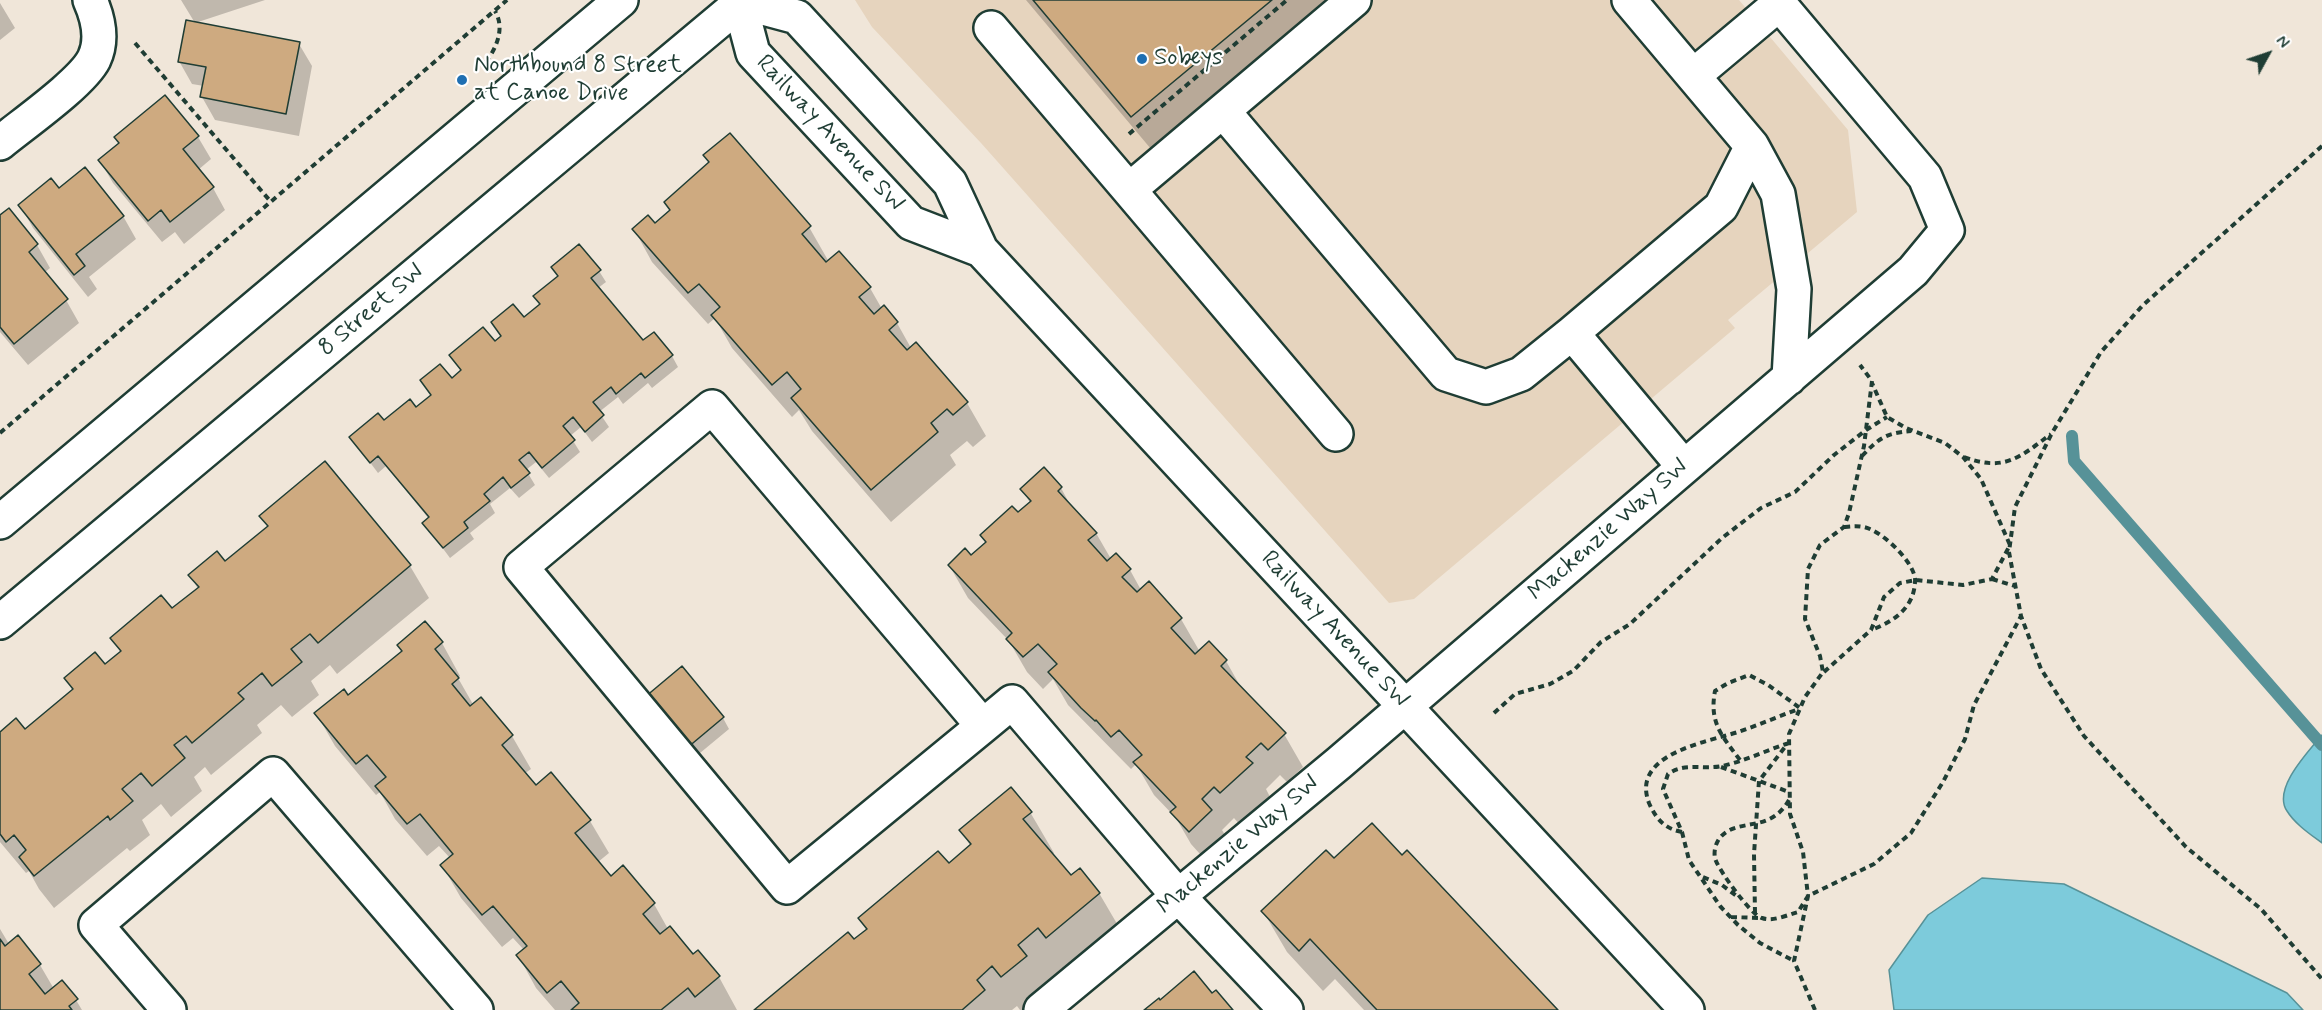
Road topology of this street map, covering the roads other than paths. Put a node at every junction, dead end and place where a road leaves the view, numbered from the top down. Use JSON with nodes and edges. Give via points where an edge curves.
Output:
{"nodes":[{"id":1,"x":90,"y":0,"type":"edge"},
{"id":2,"x":621,"y":0,"type":"edge"},
{"id":3,"x":1354,"y":0,"type":"edge"},
{"id":4,"x":1629,"y":0,"type":"edge"},
{"id":5,"x":741,"y":1,"type":"edge"},
{"id":6,"x":1778,"y":2,"type":"edge"},
{"id":7,"x":991,"y":28,"type":"dead end"},
{"id":8,"x":1693,"y":76,"type":"junction"},
{"id":9,"x":1223,"y":111,"type":"junction"},
{"id":10,"x":0,"y":143,"type":"edge"},
{"id":11,"x":1752,"y":146,"type":"junction"},
{"id":12,"x":1130,"y":190,"type":"junction"},
{"id":13,"x":981,"y":250,"type":"junction"},
{"id":14,"x":1572,"y":333,"type":"junction"},
{"id":15,"x":1789,"y":378,"type":"junction"},
{"id":16,"x":1336,"y":434,"type":"dead end"},
{"id":17,"x":1684,"y":467,"type":"junction"},
{"id":18,"x":0,"y":522,"type":"edge"},
{"id":19,"x":0,"y":621,"type":"edge"},
{"id":20,"x":1404,"y":706,"type":"junction"},
{"id":21,"x":983,"y":726,"type":"junction"},
{"id":22,"x":1179,"y":897,"type":"junction"},
{"id":23,"x":169,"y":1010,"type":"edge"},
{"id":24,"x":476,"y":1010,"type":"edge"},
{"id":25,"x":1041,"y":1010,"type":"edge"},
{"id":26,"x":1286,"y":1010,"type":"edge"},
{"id":27,"x":1688,"y":1010,"type":"edge"}],
"edges":[{"from":1,"to":10,"type":"street","via":[[99,35],[94,59],[78,78]]},
{"from":2,"to":18,"type":"street"},
{"from":3,"to":9,"type":"street"},
{"from":4,"to":8,"type":"street"},
{"from":5,"to":13,"type":"street","name":"Railway Avenue SW","via":[[797,17],[950,183]]},
{"from":5,"to":13,"type":"street","name":"Railway Avenue SW","via":[[753,53],[911,223]]},
{"from":5,"to":19,"type":"street","name":"8 Street SW"},
{"from":6,"to":8,"type":"street"},
{"from":6,"to":15,"type":"street","name":"Mackenzie Way SW","via":[[1925,177],[1947,230],[1913,272]]},
{"from":7,"to":12,"type":"street"},
{"from":8,"to":11,"type":"street"},
{"from":9,"to":12,"type":"street"},
{"from":9,"to":14,"type":"street","via":[[1446,374],[1486,387],[1521,374]]},
{"from":11,"to":14,"type":"street","via":[[1720,207]]},
{"from":11,"to":15,"type":"street","via":[[1778,194],[1794,289]]},
{"from":12,"to":16,"type":"street"},
{"from":13,"to":20,"type":"street","name":"Railway Avenue SW"},
{"from":14,"to":17,"type":"street"},
{"from":15,"to":17,"type":"street","name":"Mackenzie Way SW"},
{"from":17,"to":20,"type":"street","name":"Mackenzie Way SW"},
{"from":20,"to":22,"type":"street","name":"Mackenzie Way SW"},
{"from":20,"to":27,"type":"street","name":"Railway Avenue SW"},
{"from":21,"to":21,"type":"street","via":[[788,887],[521,567],[712,407]]},
{"from":21,"to":22,"type":"street","via":[[1012,702]]},
{"from":22,"to":25,"type":"street","name":"Mackenzie Way SW"},
{"from":22,"to":26,"type":"street"},
{"from":23,"to":24,"type":"street","via":[[96,925],[273,774]]}]}
